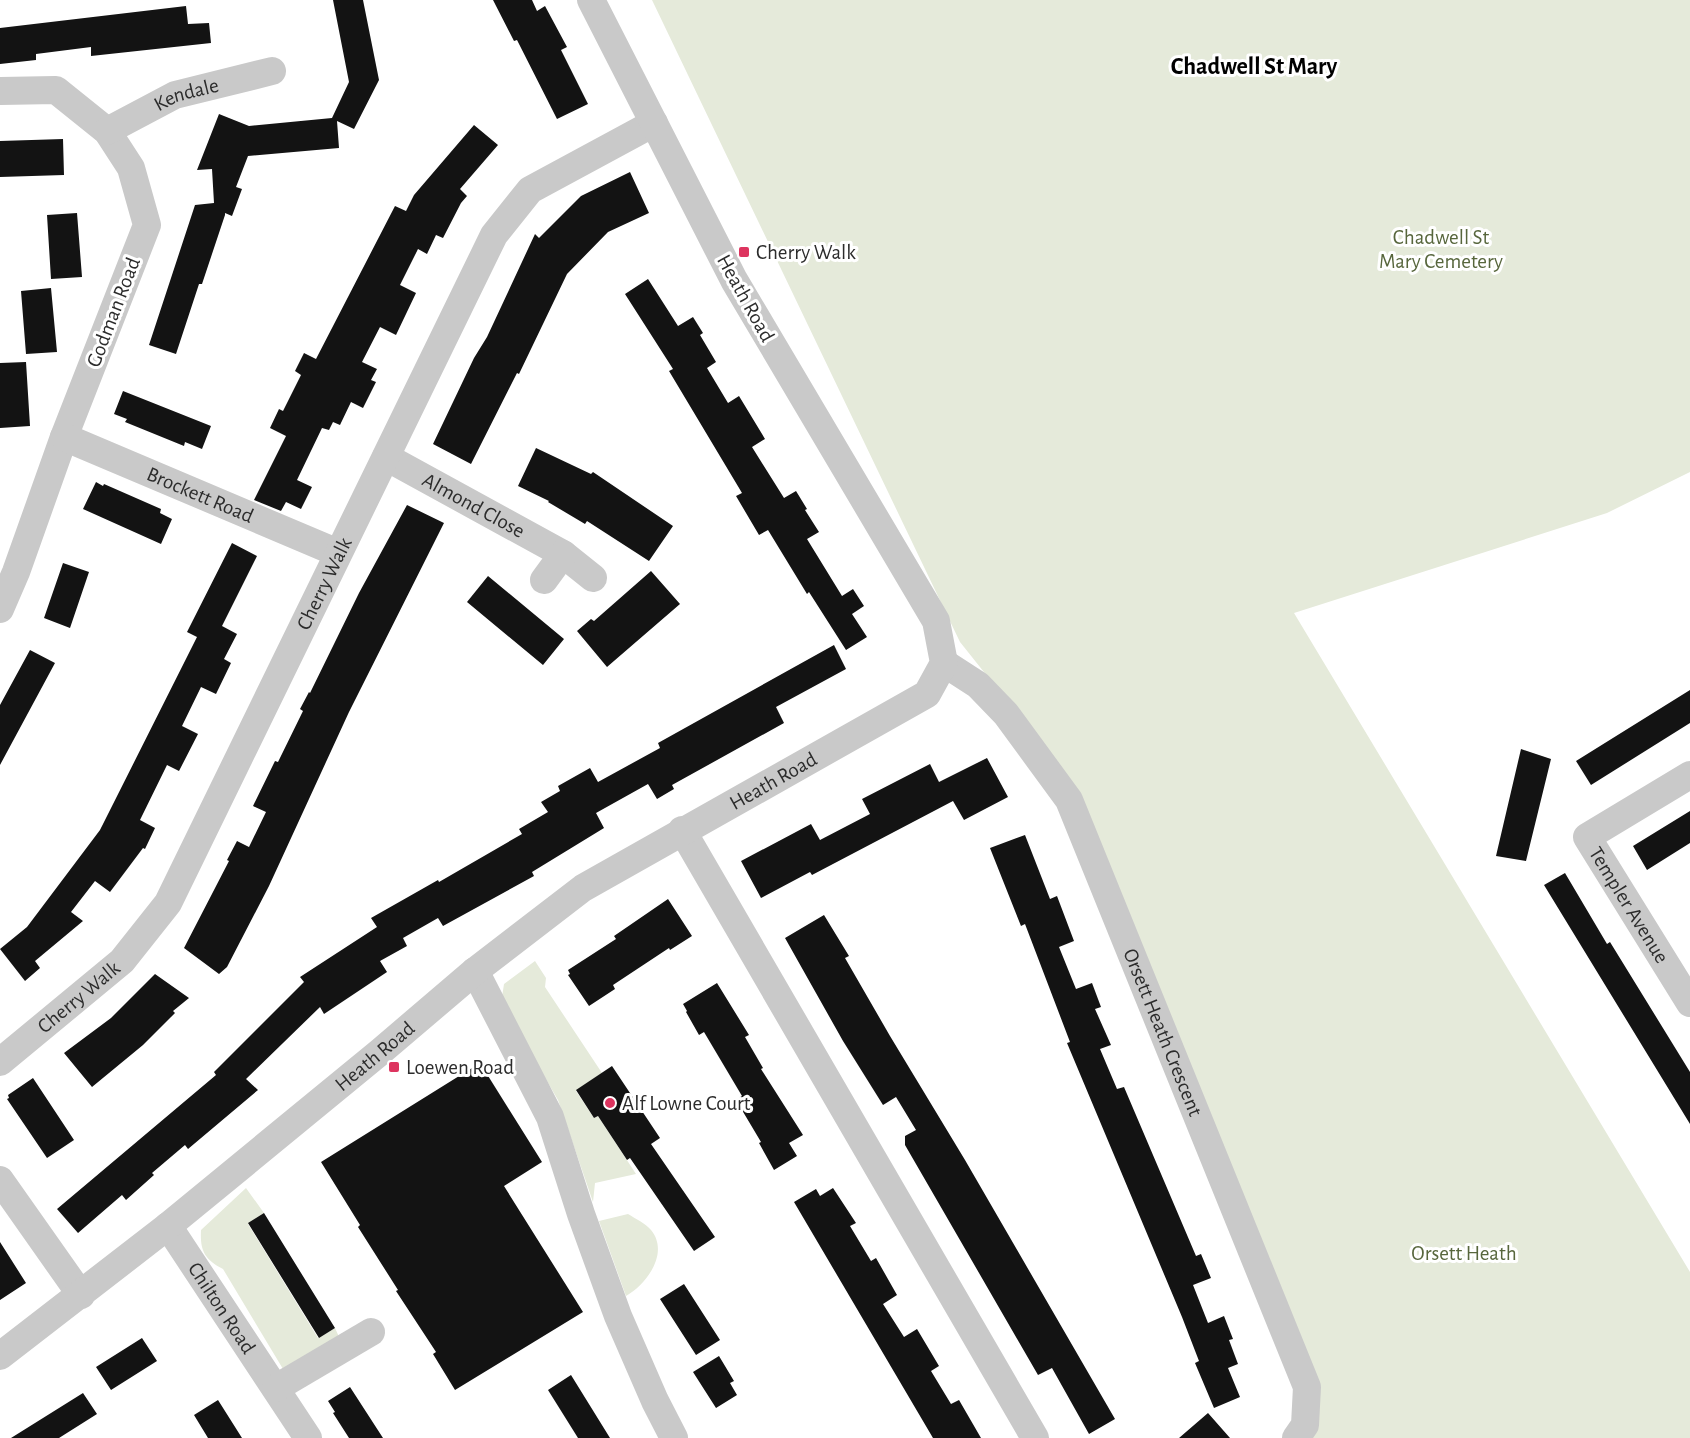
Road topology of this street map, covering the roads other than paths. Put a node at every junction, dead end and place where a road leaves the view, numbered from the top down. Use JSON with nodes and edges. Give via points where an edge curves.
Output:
{"nodes":[{"id":1,"x":591,"y":0,"type":"edge"},
{"id":2,"x":272,"y":71,"type":"dead end"},
{"id":3,"x":0,"y":91,"type":"edge"},
{"id":4,"x":654,"y":123,"type":"junction"},
{"id":5,"x":107,"y":131,"type":"junction"},
{"id":6,"x":64,"y":437,"type":"junction"},
{"id":7,"x":386,"y":457,"type":"junction"},
{"id":8,"x":338,"y":553,"type":"junction"},
{"id":9,"x":563,"y":555,"type":"junction"},
{"id":10,"x":8,"y":569,"type":"edge"},
{"id":11,"x":593,"y":578,"type":"dead end"},
{"id":12,"x":544,"y":580,"type":"dead end"},
{"id":13,"x":0,"y":609,"type":"edge"},
{"id":14,"x":944,"y":663,"type":"junction"},
{"id":15,"x":1690,"y":775,"type":"edge"},
{"id":16,"x":682,"y":830,"type":"junction"},
{"id":17,"x":475,"y":971,"type":"junction"},
{"id":18,"x":1690,"y":1003,"type":"edge"},
{"id":19,"x":0,"y":1062,"type":"edge"},
{"id":20,"x":0,"y":1180,"type":"edge"},
{"id":21,"x":168,"y":1226,"type":"junction"},
{"id":22,"x":81,"y":1296,"type":"junction"},
{"id":23,"x":371,"y":1332,"type":"dead end"},
{"id":24,"x":0,"y":1356,"type":"edge"},
{"id":25,"x":276,"y":1389,"type":"junction"},
{"id":26,"x":308,"y":1438,"type":"edge"},
{"id":27,"x":674,"y":1438,"type":"edge"},
{"id":28,"x":1035,"y":1438,"type":"edge"},
{"id":29,"x":1296,"y":1438,"type":"edge"}],
"edges":[{"from":1,"to":4,"type":"street","name":"Heath Road"},
{"from":2,"to":5,"type":"street","name":"Kendale","via":[[175,95]]},
{"from":3,"to":5,"type":"street","name":"Godman Road","via":[[56,90]]},
{"from":4,"to":7,"type":"street","name":"Cherry Walk","via":[[530,190],[494,235]]},
{"from":4,"to":14,"type":"street","name":"Heath Road","via":[[734,280],[936,621]]},
{"from":5,"to":6,"type":"street","name":"Godman Road","via":[[131,168],[147,225]]},
{"from":6,"to":8,"type":"street","name":"Brockett Road"},
{"from":6,"to":10,"type":"street","name":"Godman Road"},
{"from":7,"to":8,"type":"street","name":"Cherry Walk"},
{"from":7,"to":9,"type":"street","name":"Almond Close"},
{"from":8,"to":19,"type":"street","name":"Cherry Walk","via":[[168,903],[122,961]]},
{"from":9,"to":11,"type":"street","name":"Almond Close"},
{"from":9,"to":12,"type":"street"},
{"from":10,"to":13,"type":"street","name":"Godman Road"},
{"from":14,"to":16,"type":"street","name":"Heath Road","via":[[927,694]]},
{"from":14,"to":29,"type":"street","name":"Orsett Heath Crescent","via":[[978,685],[1006,714],[1069,800],[1307,1387],[1305,1425]]},
{"from":15,"to":18,"type":"street","name":"Templer Avenue","via":[[1587,837]]},
{"from":16,"to":17,"type":"street","name":"Heath Road","via":[[583,888]]},
{"from":16,"to":28,"type":"street"},
{"from":17,"to":21,"type":"street","name":"Heath Road"},
{"from":17,"to":27,"type":"street","via":[[550,1117],[618,1316]]},
{"from":20,"to":22,"type":"street"},
{"from":21,"to":22,"type":"street","name":"Heath Road"},
{"from":21,"to":25,"type":"street","name":"Chilton Road"},
{"from":22,"to":24,"type":"street","name":"Heath Road"},
{"from":23,"to":25,"type":"street"},
{"from":25,"to":26,"type":"street","name":"Chilton Road"}]}
